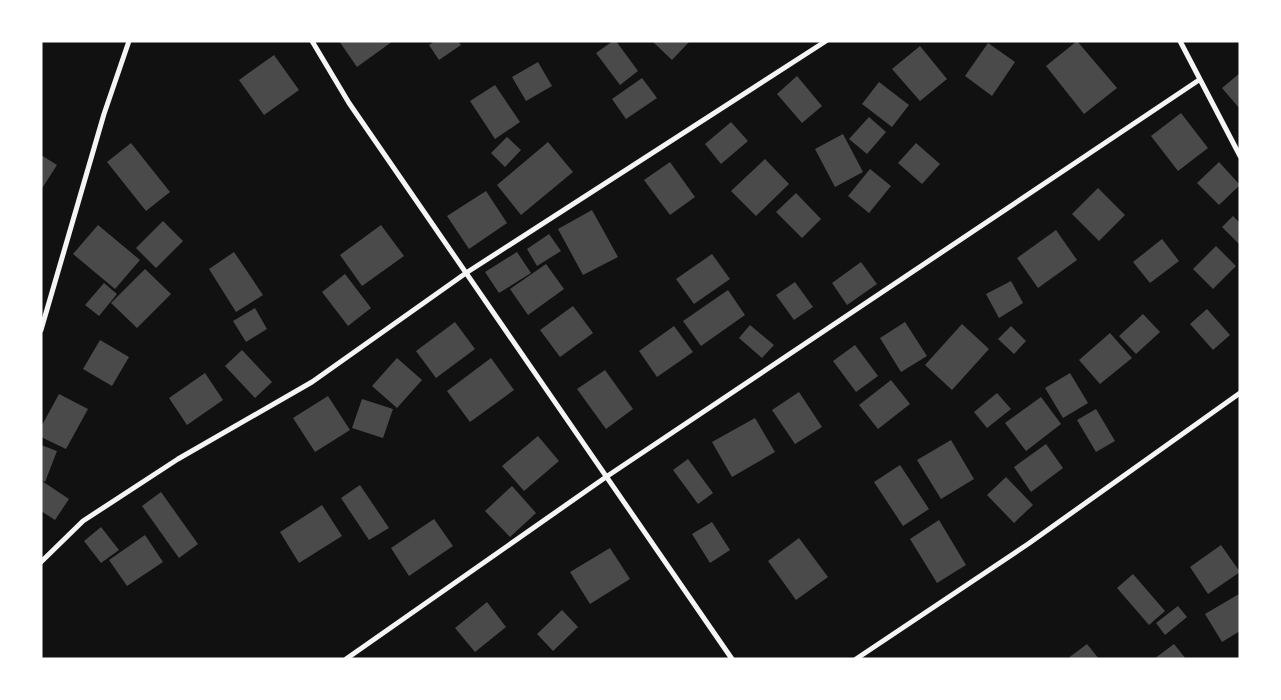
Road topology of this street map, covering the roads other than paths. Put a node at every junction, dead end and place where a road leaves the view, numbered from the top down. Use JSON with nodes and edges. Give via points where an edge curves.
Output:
{"nodes":[{"id":1,"x":129,"y":41,"type":"edge"},
{"id":2,"x":312,"y":41,"type":"edge"},
{"id":3,"x":826,"y":41,"type":"edge"},
{"id":4,"x":1180,"y":41,"type":"edge"},
{"id":5,"x":1199,"y":80,"type":"junction"},
{"id":6,"x":1240,"y":156,"type":"edge"},
{"id":7,"x":466,"y":273,"type":"junction"},
{"id":8,"x":41,"y":330,"type":"edge"},
{"id":9,"x":1240,"y":393,"type":"edge"},
{"id":10,"x":606,"y":477,"type":"junction"},
{"id":11,"x":41,"y":562,"type":"edge"},
{"id":12,"x":346,"y":659,"type":"edge"},
{"id":13,"x":732,"y":659,"type":"edge"},
{"id":14,"x":856,"y":659,"type":"edge"}],
"edges":[{"from":1,"to":8,"type":"street","via":[[104,114]]},
{"from":2,"to":7,"type":"street","via":[[349,103]]},
{"from":3,"to":7,"type":"street"},
{"from":4,"to":5,"type":"street"},
{"from":5,"to":6,"type":"street"},
{"from":5,"to":10,"type":"street"},
{"from":7,"to":10,"type":"street"},
{"from":7,"to":11,"type":"street","via":[[312,382],[178,459],[83,521]]},
{"from":9,"to":14,"type":"street","via":[[1028,544]]},
{"from":10,"to":12,"type":"street"},
{"from":10,"to":13,"type":"street"}]}
